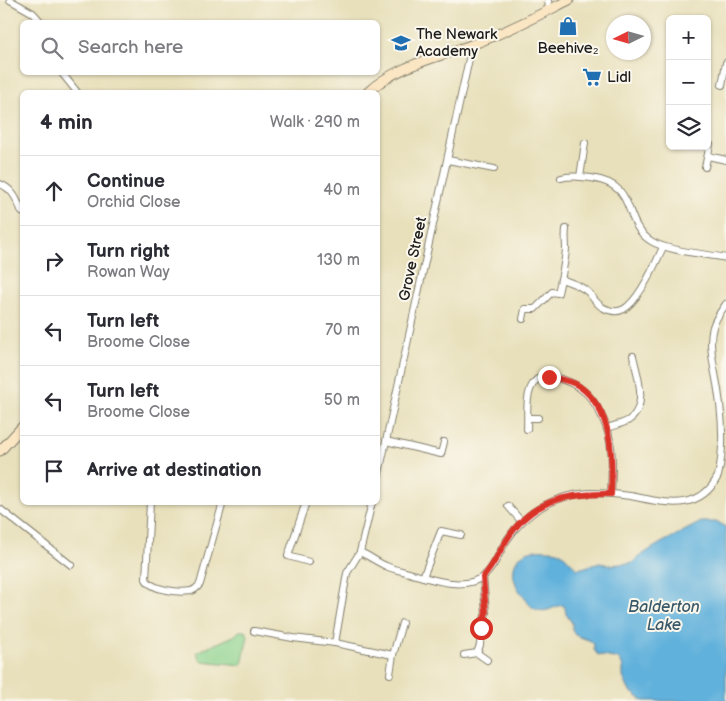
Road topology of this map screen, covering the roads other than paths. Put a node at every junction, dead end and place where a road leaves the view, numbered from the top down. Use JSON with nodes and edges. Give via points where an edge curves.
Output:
{"nodes":[{"id":1,"x":10,"y":0,"type":"edge"},
{"id":2,"x":548,"y":0,"type":"edge"},
{"id":3,"x":569,"y":0,"type":"edge"},
{"id":4,"x":549,"y":10,"type":"junction"},
{"id":5,"x":39,"y":20,"type":"edge"},
{"id":6,"x":472,"y":45,"type":"junction"},
{"id":7,"x":726,"y":63,"type":"edge"},
{"id":8,"x":725,"y":74,"type":"edge"},
{"id":9,"x":63,"y":75,"type":"edge"},
{"id":10,"x":722,"y":85,"type":"dead end"},
{"id":11,"x":75,"y":90,"type":"edge"},
{"id":12,"x":371,"y":90,"type":"edge"},
{"id":13,"x":585,"y":143,"type":"dead end"},
{"id":14,"x":709,"y":150,"type":"edge"},
{"id":15,"x":708,"y":156,"type":"junction"},
{"id":16,"x":448,"y":160,"type":"junction"},
{"id":17,"x":726,"y":160,"type":"edge"},
{"id":18,"x":706,"y":167,"type":"dead end"},
{"id":19,"x":494,"y":169,"type":"dead end"},
{"id":20,"x":580,"y":177,"type":"junction"},
{"id":21,"x":561,"y":178,"type":"dead end"},
{"id":22,"x":0,"y":184,"type":"edge"},
{"id":23,"x":20,"y":208,"type":"edge"},
{"id":24,"x":566,"y":230,"type":"dead end"},
{"id":25,"x":663,"y":247,"type":"junction"},
{"id":26,"x":726,"y":258,"type":"edge"},
{"id":27,"x":561,"y":279,"type":"junction"},
{"id":28,"x":726,"y":304,"type":"edge"},
{"id":29,"x":523,"y":319,"type":"dead end"},
{"id":30,"x":633,"y":356,"type":"dead end"},
{"id":31,"x":641,"y":360,"type":"dead end"},
{"id":32,"x":635,"y":365,"type":"junction"},
{"id":33,"x":528,"y":418,"type":"junction"},
{"id":34,"x":538,"y":418,"type":"dead end"},
{"id":35,"x":607,"y":428,"type":"junction"},
{"id":36,"x":20,"y":429,"type":"edge"},
{"id":37,"x":527,"y":429,"type":"dead end"},
{"id":38,"x":386,"y":441,"type":"junction"},
{"id":39,"x":444,"y":442,"type":"dead end"},
{"id":40,"x":0,"y":451,"type":"edge"},
{"id":41,"x":380,"y":469,"type":"edge"},
{"id":42,"x":611,"y":494,"type":"junction"},
{"id":43,"x":150,"y":505,"type":"edge"},
{"id":44,"x":222,"y":505,"type":"edge"},
{"id":45,"x":305,"y":505,"type":"edge"},
{"id":46,"x":371,"y":505,"type":"edge"},
{"id":47,"x":508,"y":506,"type":"dead end"},
{"id":48,"x":0,"y":509,"type":"edge"},
{"id":49,"x":521,"y":521,"type":"junction"},
{"id":50,"x":460,"y":535,"type":"dead end"},
{"id":51,"x":360,"y":552,"type":"junction"},
{"id":52,"x":309,"y":562,"type":"dead end"},
{"id":53,"x":71,"y":565,"type":"dead end"},
{"id":54,"x":423,"y":577,"type":"junction"},
{"id":55,"x":483,"y":577,"type":"junction"},
{"id":56,"x":402,"y":623,"type":"dead end"},
{"id":57,"x":254,"y":631,"type":"dead end"},
{"id":58,"x":335,"y":643,"type":"junction"},
{"id":59,"x":477,"y":653,"type":"junction"},
{"id":60,"x":393,"y":655,"type":"junction"},
{"id":61,"x":464,"y":655,"type":"dead end"},
{"id":62,"x":487,"y":660,"type":"dead end"},
{"id":63,"x":390,"y":674,"type":"dead end"}],
"edges":[{"from":1,"to":5,"type":"street","via":[[34,13]]},
{"from":2,"to":4,"type":"street"},
{"from":3,"to":4,"type":"main road"},
{"from":4,"to":6,"type":"main road"},
{"from":6,"to":12,"type":"main road","via":[[402,69]]},
{"from":6,"to":16,"type":"street","name":"Grove Street"},
{"from":7,"to":8,"type":"street"},
{"from":8,"to":10,"type":"street"},
{"from":9,"to":11,"type":"street"},
{"from":13,"to":20,"type":"street"},
{"from":14,"to":15,"type":"street"},
{"from":15,"to":17,"type":"street"},
{"from":15,"to":18,"type":"street"},
{"from":16,"to":19,"type":"street"},
{"from":16,"to":38,"type":"street","name":"Grove Street"},
{"from":20,"to":21,"type":"street"},
{"from":20,"to":25,"type":"street","via":[[607,181],[618,188],[628,202],[638,229]]},
{"from":22,"to":23,"type":"street","via":[[13,193]]},
{"from":24,"to":27,"type":"street"},
{"from":25,"to":26,"type":"street"},
{"from":25,"to":27,"type":"street","via":[[639,292],[620,310],[603,308],[583,288]]},
{"from":27,"to":29,"type":"street","via":[[558,293],[552,292],[535,309],[525,309]]},
{"from":28,"to":42,"type":"street","via":[[713,326],[711,338],[725,438],[717,478],[707,491],[680,504]]},
{"from":30,"to":32,"type":"street"},
{"from":31,"to":32,"type":"street"},
{"from":32,"to":35,"type":"street","via":[[640,392],[638,408],[629,420]]},
{"from":33,"to":34,"type":"street"},
{"from":33,"to":35,"type":"street","via":[[530,388],[540,378],[549,377],[579,386],[595,404]]},
{"from":33,"to":37,"type":"street"},
{"from":35,"to":42,"type":"street","via":[[612,456]]},
{"from":36,"to":40,"type":"main road"},
{"from":38,"to":39,"type":"street","via":[[441,454]]},
{"from":38,"to":41,"type":"street","name":"Grove Street"},
{"from":42,"to":49,"type":"street","via":[[565,496],[548,502]]},
{"from":43,"to":44,"type":"street","via":[[148,584],[155,588],[190,592],[200,584]]},
{"from":45,"to":52,"type":"street","via":[[288,556]]},
{"from":46,"to":51,"type":"street"},
{"from":47,"to":49,"type":"street"},
{"from":48,"to":53,"type":"street"},
{"from":49,"to":55,"type":"street"},
{"from":50,"to":54,"type":"street","via":[[440,530]]},
{"from":51,"to":54,"type":"street","via":[[388,567]]},
{"from":51,"to":58,"type":"street","via":[[347,574]]},
{"from":54,"to":55,"type":"street","via":[[461,583]]},
{"from":55,"to":59,"type":"street","via":[[486,613]]},
{"from":56,"to":60,"type":"street"},
{"from":57,"to":58,"type":"street"},
{"from":58,"to":60,"type":"street"},
{"from":59,"to":61,"type":"street"},
{"from":59,"to":62,"type":"street"},
{"from":60,"to":63,"type":"street"}]}
